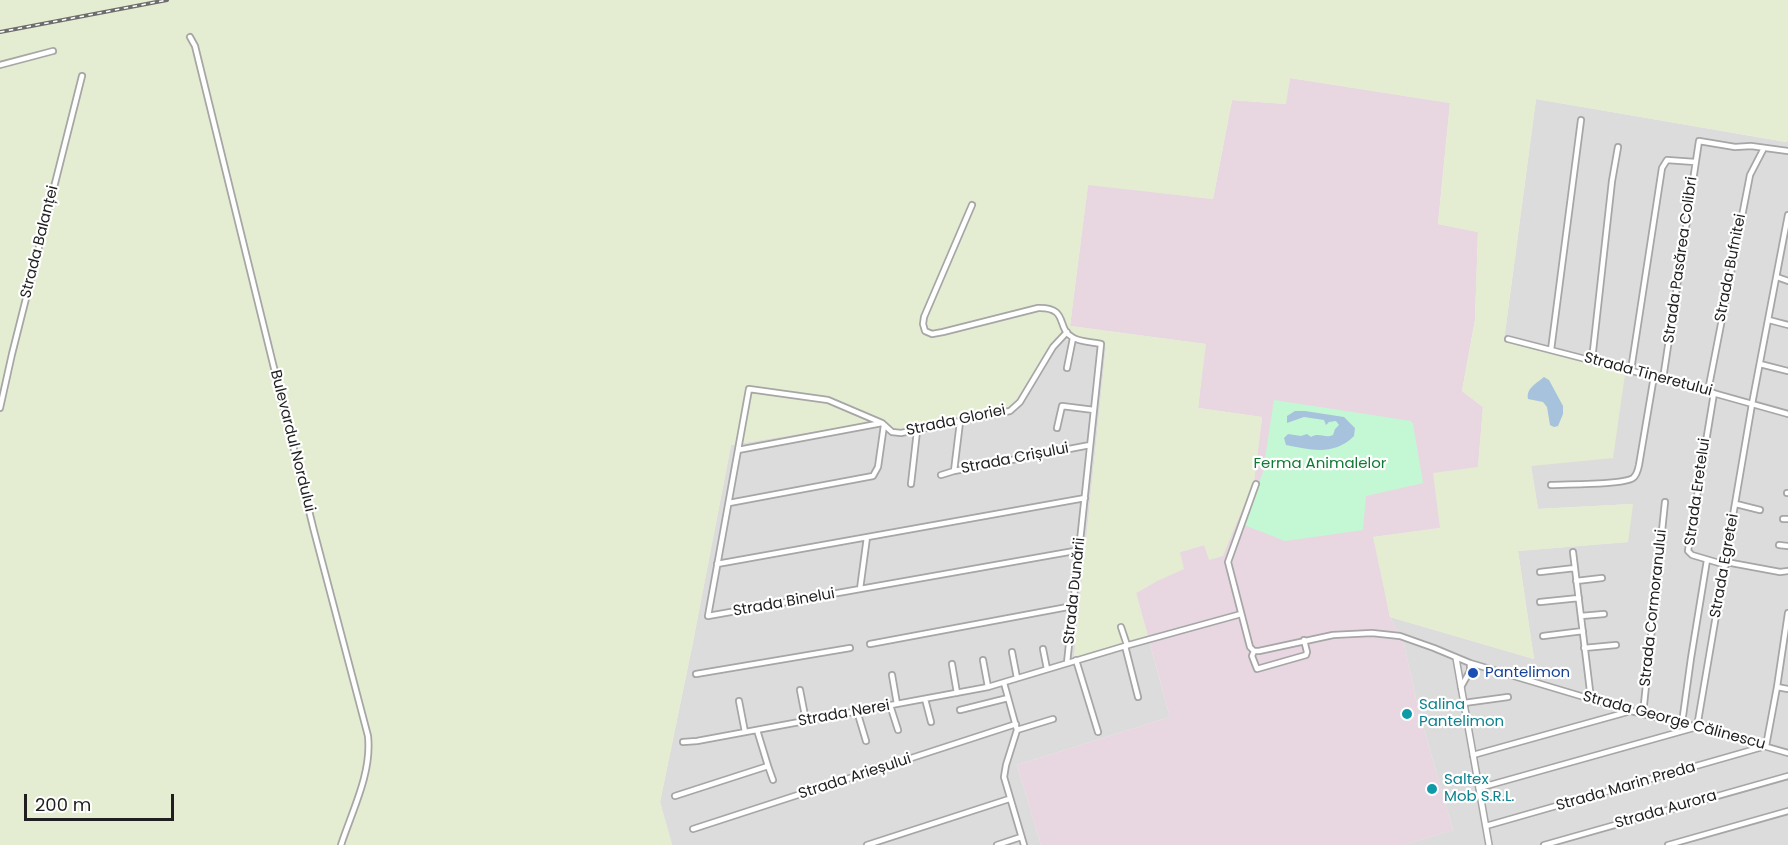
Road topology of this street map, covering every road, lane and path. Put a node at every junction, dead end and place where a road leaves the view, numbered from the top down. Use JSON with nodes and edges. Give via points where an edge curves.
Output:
{"nodes":[{"id":1,"x":190,"y":37,"type":"dead end"},
{"id":2,"x":53,"y":51,"type":"dead end"},
{"id":3,"x":0,"y":65,"type":"edge"},
{"id":4,"x":82,"y":75,"type":"dead end"},
{"id":5,"x":1581,"y":120,"type":"dead end"},
{"id":6,"x":1618,"y":147,"type":"dead end"},
{"id":7,"x":1764,"y":148,"type":"junction"},
{"id":8,"x":1788,"y":151,"type":"edge"},
{"id":9,"x":1695,"y":162,"type":"junction"},
{"id":10,"x":972,"y":205,"type":"dead end"},
{"id":11,"x":1788,"y":214,"type":"edge"},
{"id":12,"x":1786,"y":236,"type":"edge"},
{"id":13,"x":1777,"y":278,"type":"junction"},
{"id":14,"x":1788,"y":281,"type":"edge"},
{"id":15,"x":1769,"y":320,"type":"junction"},
{"id":16,"x":1788,"y":325,"type":"edge"},
{"id":17,"x":1067,"y":332,"type":"junction"},
{"id":18,"x":1072,"y":338,"type":"junction"},
{"id":19,"x":1508,"y":339,"type":"dead end"},
{"id":20,"x":1551,"y":350,"type":"junction"},
{"id":21,"x":1592,"y":360,"type":"junction"},
{"id":22,"x":1760,"y":364,"type":"junction"},
{"id":23,"x":1066,"y":368,"type":"dead end"},
{"id":24,"x":1631,"y":370,"type":"junction"},
{"id":25,"x":1788,"y":371,"type":"edge"},
{"id":26,"x":1654,"y":376,"type":"junction"},
{"id":27,"x":1663,"y":379,"type":"junction"},
{"id":28,"x":1711,"y":392,"type":"junction"},
{"id":29,"x":1752,"y":404,"type":"junction"},
{"id":30,"x":0,"y":408,"type":"edge"},
{"id":31,"x":1094,"y":411,"type":"junction"},
{"id":32,"x":1788,"y":414,"type":"edge"},
{"id":33,"x":960,"y":422,"type":"junction"},
{"id":34,"x":883,"y":424,"type":"junction"},
{"id":35,"x":1057,"y":428,"type":"dead end"},
{"id":36,"x":917,"y":431,"type":"junction"},
{"id":37,"x":1089,"y":445,"type":"junction"},
{"id":38,"x":738,"y":450,"type":"junction"},
{"id":39,"x":954,"y":471,"type":"junction"},
{"id":40,"x":941,"y":475,"type":"dead end"},
{"id":41,"x":911,"y":484,"type":"dead end"},
{"id":42,"x":1256,"y":484,"type":"dead end"},
{"id":43,"x":1551,"y":484,"type":"dead end"},
{"id":44,"x":1085,"y":498,"type":"junction"},
{"id":45,"x":1665,"y":502,"type":"dead end"},
{"id":46,"x":729,"y":504,"type":"junction"},
{"id":47,"x":1736,"y":504,"type":"junction"},
{"id":48,"x":1760,"y":510,"type":"dead end"},
{"id":49,"x":867,"y":537,"type":"junction"},
{"id":50,"x":1779,"y":545,"type":"dead end"},
{"id":51,"x":1788,"y":546,"type":"edge"},
{"id":52,"x":1080,"y":550,"type":"junction"},
{"id":53,"x":1573,"y":552,"type":"dead end"},
{"id":54,"x":1707,"y":560,"type":"junction"},
{"id":55,"x":717,"y":564,"type":"junction"},
{"id":56,"x":1726,"y":564,"type":"junction"},
{"id":57,"x":1575,"y":568,"type":"junction"},
{"id":58,"x":1788,"y":571,"type":"edge"},
{"id":59,"x":1540,"y":572,"type":"dead end"},
{"id":60,"x":1602,"y":578,"type":"dead end"},
{"id":61,"x":1576,"y":581,"type":"junction"},
{"id":62,"x":860,"y":589,"type":"junction"},
{"id":63,"x":1579,"y":598,"type":"junction"},
{"id":64,"x":1540,"y":602,"type":"dead end"},
{"id":65,"x":1073,"y":606,"type":"junction"},
{"id":66,"x":1241,"y":614,"type":"junction"},
{"id":67,"x":1604,"y":614,"type":"dead end"},
{"id":68,"x":1788,"y":615,"type":"edge"},
{"id":69,"x":1581,"y":616,"type":"junction"},
{"id":70,"x":1121,"y":627,"type":"dead end"},
{"id":71,"x":1583,"y":632,"type":"junction"},
{"id":72,"x":1543,"y":636,"type":"dead end"},
{"id":73,"x":1304,"y":640,"type":"junction"},
{"id":74,"x":870,"y":644,"type":"dead end"},
{"id":75,"x":1616,"y":645,"type":"dead end"},
{"id":76,"x":1126,"y":646,"type":"junction"},
{"id":77,"x":850,"y":648,"type":"dead end"},
{"id":78,"x":1584,"y":648,"type":"junction"},
{"id":79,"x":1043,"y":649,"type":"dead end"},
{"id":80,"x":1254,"y":651,"type":"junction"},
{"id":81,"x":1012,"y":652,"type":"dead end"},
{"id":82,"x":1456,"y":658,"type":"junction"},
{"id":83,"x":983,"y":660,"type":"dead end"},
{"id":84,"x":1076,"y":660,"type":"junction"},
{"id":85,"x":1067,"y":663,"type":"junction"},
{"id":86,"x":1470,"y":663,"type":"junction"},
{"id":87,"x":952,"y":664,"type":"dead end"},
{"id":88,"x":1047,"y":669,"type":"junction"},
{"id":89,"x":696,"y":674,"type":"dead end"},
{"id":90,"x":892,"y":675,"type":"dead end"},
{"id":91,"x":1017,"y":678,"type":"junction"},
{"id":92,"x":1004,"y":683,"type":"junction"},
{"id":93,"x":988,"y":687,"type":"junction"},
{"id":94,"x":1461,"y":687,"type":"junction"},
{"id":95,"x":1777,"y":687,"type":"junction"},
{"id":96,"x":1788,"y":689,"type":"edge"},
{"id":97,"x":800,"y":690,"type":"dead end"},
{"id":98,"x":957,"y":693,"type":"junction"},
{"id":99,"x":1138,"y":697,"type":"dead end"},
{"id":100,"x":1508,"y":697,"type":"dead end"},
{"id":101,"x":1008,"y":698,"type":"junction"},
{"id":102,"x":925,"y":699,"type":"junction"},
{"id":103,"x":1591,"y":699,"type":"junction"},
{"id":104,"x":739,"y":701,"type":"dead end"},
{"id":105,"x":897,"y":704,"type":"junction"},
{"id":106,"x":1464,"y":704,"type":"junction"},
{"id":107,"x":890,"y":705,"type":"junction"},
{"id":108,"x":960,"y":710,"type":"dead end"},
{"id":109,"x":857,"y":711,"type":"junction"},
{"id":110,"x":1631,"y":711,"type":"junction"},
{"id":111,"x":1643,"y":714,"type":"junction"},
{"id":112,"x":1053,"y":719,"type":"dead end"},
{"id":113,"x":806,"y":721,"type":"junction"},
{"id":114,"x":931,"y":722,"type":"dead end"},
{"id":115,"x":1682,"y":723,"type":"junction"},
{"id":116,"x":1017,"y":727,"type":"junction"},
{"id":117,"x":1697,"y":727,"type":"junction"},
{"id":118,"x":756,"y":730,"type":"junction"},
{"id":119,"x":898,"y":730,"type":"dead end"},
{"id":120,"x":745,"y":732,"type":"junction"},
{"id":121,"x":1098,"y":732,"type":"dead end"},
{"id":122,"x":866,"y":741,"type":"dead end"},
{"id":123,"x":683,"y":742,"type":"dead end"},
{"id":124,"x":1766,"y":746,"type":"junction"},
{"id":125,"x":1788,"y":753,"type":"edge"},
{"id":126,"x":1473,"y":755,"type":"junction"},
{"id":127,"x":768,"y":766,"type":"junction"},
{"id":128,"x":1788,"y":776,"type":"edge"},
{"id":129,"x":772,"y":780,"type":"dead end"},
{"id":130,"x":1479,"y":788,"type":"junction"},
{"id":131,"x":675,"y":796,"type":"dead end"},
{"id":132,"x":1009,"y":799,"type":"junction"},
{"id":133,"x":1788,"y":811,"type":"edge"},
{"id":134,"x":1486,"y":826,"type":"junction"},
{"id":135,"x":693,"y":829,"type":"dead end"},
{"id":136,"x":1021,"y":837,"type":"junction"},
{"id":137,"x":341,"y":845,"type":"edge"},
{"id":138,"x":867,"y":845,"type":"edge"},
{"id":139,"x":997,"y":845,"type":"edge"},
{"id":140,"x":1024,"y":845,"type":"edge"},
{"id":141,"x":1488,"y":845,"type":"edge"},
{"id":142,"x":1544,"y":845,"type":"edge"},
{"id":143,"x":1668,"y":845,"type":"edge"}],
"edges":[{"from":1,"to":137,"type":"street","name":"Bulevardul Nordului","via":[[368,736],[367,763]]},
{"from":2,"to":3,"type":"street"},
{"from":4,"to":30,"type":"street","name":"Strada Balanței"},
{"from":5,"to":20,"type":"street"},
{"from":6,"to":21,"type":"street"},
{"from":7,"to":8,"type":"street"},
{"from":7,"to":9,"type":"street","name":"Strada Pasărea Colibri","via":[[1699,141]]},
{"from":7,"to":28,"type":"street","name":"Strada Bufnitei","via":[[1750,175]]},
{"from":9,"to":24,"type":"street","via":[[1667,160],[1660,172]]},
{"from":9,"to":27,"type":"street","name":"Strada Pasărea Colibri"},
{"from":10,"to":17,"type":"street","via":[[924,317],[925,331],[943,332],[1047,308],[1060,315]]},
{"from":11,"to":12,"type":"street","name":"Strada Egretei"},
{"from":12,"to":13,"type":"street","name":"Strada Egretei"},
{"from":13,"to":14,"type":"street"},
{"from":13,"to":15,"type":"street","name":"Strada Egretei"},
{"from":15,"to":16,"type":"street"},
{"from":15,"to":22,"type":"street","name":"Strada Egretei"},
{"from":17,"to":18,"type":"street"},
{"from":17,"to":33,"type":"street","name":"Strada Gloriei","via":[[1053,347],[1014,409]]},
{"from":18,"to":23,"type":"street"},
{"from":18,"to":31,"type":"street","name":"Strada Dunării","via":[[1101,344]]},
{"from":19,"to":20,"type":"street","name":"Strada Tineretului"},
{"from":20,"to":21,"type":"street","name":"Strada Tineretului"},
{"from":21,"to":24,"type":"street","name":"Strada Tineretului"},
{"from":22,"to":25,"type":"street"},
{"from":22,"to":29,"type":"street","name":"Strada Egretei"},
{"from":24,"to":26,"type":"street","name":"Strada Tineretului"},
{"from":26,"to":27,"type":"street","name":"Strada Tineretului"},
{"from":26,"to":43,"type":"street","via":[[1639,465],[1632,479]]},
{"from":27,"to":28,"type":"street","name":"Strada Tineretului"},
{"from":28,"to":29,"type":"street","name":"Strada Tineretului"},
{"from":28,"to":54,"type":"street","name":"Strada Eretelui","via":[[1688,547],[1689,553]]},
{"from":29,"to":32,"type":"street","name":"Strada Tineretului"},
{"from":29,"to":47,"type":"street","name":"Strada Egretei"},
{"from":31,"to":35,"type":"street","via":[[1062,406]]},
{"from":31,"to":37,"type":"street","name":"Strada Dunării"},
{"from":33,"to":36,"type":"street","name":"Strada Gloriei"},
{"from":33,"to":39,"type":"street","name":"Strada Crișului"},
{"from":34,"to":36,"type":"street","name":"Strada Gloriei","via":[[897,433]]},
{"from":34,"to":38,"type":"street","name":"Strada Gloriei"},
{"from":34,"to":38,"type":"street","via":[[828,400],[749,389]]},
{"from":34,"to":46,"type":"street","via":[[878,467],[873,476]]},
{"from":36,"to":41,"type":"street"},
{"from":37,"to":39,"type":"street","name":"Strada Crișului"},
{"from":37,"to":44,"type":"street","name":"Strada Dunării"},
{"from":38,"to":46,"type":"street"},
{"from":39,"to":40,"type":"street"},
{"from":42,"to":66,"type":"street","via":[[1228,562]]},
{"from":44,"to":49,"type":"street"},
{"from":44,"to":52,"type":"street","name":"Strada Dunării"},
{"from":45,"to":111,"type":"street","name":"Strada Cormoranului"},
{"from":46,"to":55,"type":"street"},
{"from":47,"to":48,"type":"street"},
{"from":47,"to":56,"type":"street","name":"Strada Egretei"},
{"from":49,"to":55,"type":"street"},
{"from":49,"to":62,"type":"street"},
{"from":50,"to":51,"type":"street"},
{"from":52,"to":62,"type":"street","name":"Strada Binelui"},
{"from":52,"to":65,"type":"street","name":"Strada Dunării"},
{"from":53,"to":57,"type":"street"},
{"from":54,"to":56,"type":"street","name":"Strada Eretelui"},
{"from":54,"to":115,"type":"street"},
{"from":55,"to":62,"type":"street","name":"Strada Binelui","via":[[708,616]]},
{"from":56,"to":58,"type":"street","name":"Strada Eretelui"},
{"from":56,"to":117,"type":"street","name":"Strada Egretei"},
{"from":57,"to":59,"type":"street"},
{"from":57,"to":61,"type":"street"},
{"from":60,"to":61,"type":"street"},
{"from":61,"to":63,"type":"street"},
{"from":63,"to":64,"type":"street"},
{"from":63,"to":69,"type":"street"},
{"from":65,"to":74,"type":"street"},
{"from":65,"to":85,"type":"street","name":"Strada Dunării"},
{"from":66,"to":76,"type":"street","name":"Strada Dunării"},
{"from":66,"to":80,"type":"street"},
{"from":67,"to":69,"type":"street"},
{"from":68,"to":95,"type":"street"},
{"from":69,"to":71,"type":"street"},
{"from":70,"to":76,"type":"street"},
{"from":71,"to":72,"type":"street"},
{"from":71,"to":78,"type":"street"},
{"from":73,"to":80,"type":"street","name":"Strada George Călinescu"},
{"from":73,"to":80,"type":"street","via":[[1306,655],[1259,669],[1252,658]]},
{"from":73,"to":82,"type":"street","name":"Strada George Călinescu","via":[[1344,633],[1387,634],[1415,640]]},
{"from":75,"to":78,"type":"street"},
{"from":76,"to":84,"type":"street","name":"Strada Dunării"},
{"from":76,"to":99,"type":"street"},
{"from":77,"to":89,"type":"street"},
{"from":78,"to":103,"type":"street"},
{"from":79,"to":88,"type":"street"},
{"from":81,"to":91,"type":"street"},
{"from":82,"to":86,"type":"street","name":"Strada George Călinescu"},
{"from":82,"to":94,"type":"street"},
{"from":83,"to":93,"type":"street"},
{"from":84,"to":85,"type":"street","name":"Strada Dunării"},
{"from":84,"to":121,"type":"street"},
{"from":85,"to":88,"type":"street","name":"Strada Nerei"},
{"from":86,"to":94,"type":"street"},
{"from":86,"to":103,"type":"street","name":"Strada George Călinescu"},
{"from":87,"to":98,"type":"street"},
{"from":88,"to":91,"type":"street","name":"Strada Nerei"},
{"from":90,"to":105,"type":"street"},
{"from":91,"to":92,"type":"street","name":"Strada Nerei"},
{"from":92,"to":93,"type":"street","name":"Strada Nerei"},
{"from":92,"to":101,"type":"street"},
{"from":93,"to":98,"type":"street","name":"Strada Nerei"},
{"from":94,"to":106,"type":"street"},
{"from":95,"to":96,"type":"street"},
{"from":95,"to":124,"type":"street"},
{"from":97,"to":113,"type":"street"},
{"from":98,"to":102,"type":"street","name":"Strada Nerei"},
{"from":100,"to":106,"type":"street"},
{"from":101,"to":108,"type":"street"},
{"from":101,"to":116,"type":"street"},
{"from":102,"to":105,"type":"street","name":"Strada Nerei"},
{"from":102,"to":114,"type":"street"},
{"from":103,"to":110,"type":"street","name":"Strada George Călinescu"},
{"from":104,"to":120,"type":"street"},
{"from":105,"to":107,"type":"street","name":"Strada Nerei"},
{"from":106,"to":126,"type":"street"},
{"from":107,"to":109,"type":"street","name":"Strada Nerei"},
{"from":107,"to":119,"type":"street"},
{"from":109,"to":113,"type":"street","name":"Strada Nerei"},
{"from":109,"to":122,"type":"street"},
{"from":110,"to":111,"type":"street","name":"Strada George Călinescu"},
{"from":110,"to":126,"type":"street"},
{"from":111,"to":115,"type":"street","name":"Strada George Călinescu"},
{"from":112,"to":116,"type":"street","name":"Strada Arieșului"},
{"from":113,"to":118,"type":"street","name":"Strada Nerei"},
{"from":115,"to":117,"type":"street","name":"Strada George Călinescu"},
{"from":116,"to":132,"type":"street","via":[[1004,773]]},
{"from":116,"to":135,"type":"street","name":"Strada Arieșului"},
{"from":117,"to":124,"type":"street","name":"Strada George Călinescu"},
{"from":117,"to":130,"type":"street"},
{"from":118,"to":120,"type":"street","name":"Strada Nerei"},
{"from":118,"to":127,"type":"street"},
{"from":120,"to":123,"type":"street","name":"Strada Nerei"},
{"from":124,"to":125,"type":"street","name":"Strada George Călinescu"},
{"from":124,"to":134,"type":"street","name":"Strada Marin Preda"},
{"from":126,"to":130,"type":"street"},
{"from":127,"to":129,"type":"street"},
{"from":127,"to":131,"type":"street"},
{"from":128,"to":142,"type":"street","name":"Strada Aurora"},
{"from":130,"to":134,"type":"street"},
{"from":132,"to":136,"type":"street"},
{"from":132,"to":138,"type":"street"},
{"from":133,"to":143,"type":"street"},
{"from":134,"to":141,"type":"street"},
{"from":136,"to":139,"type":"street"},
{"from":136,"to":140,"type":"street"}]}
